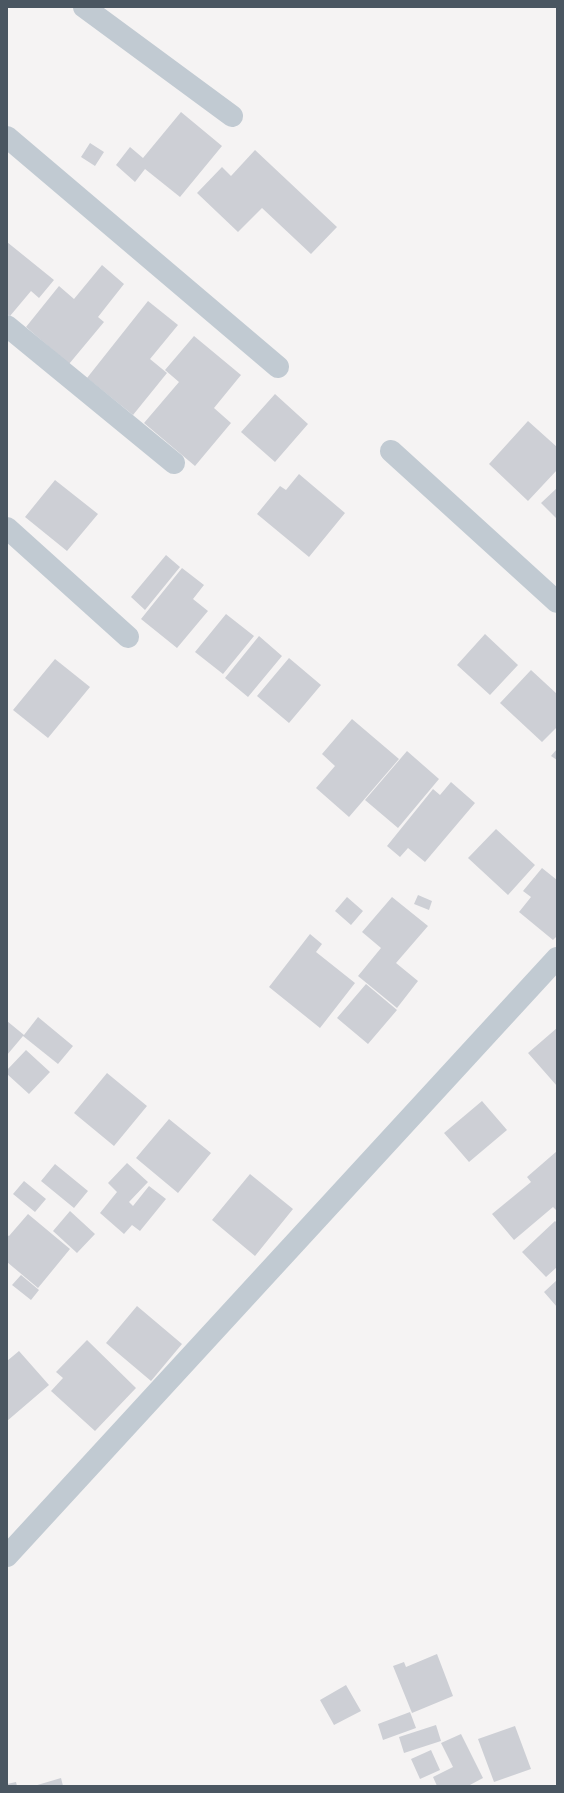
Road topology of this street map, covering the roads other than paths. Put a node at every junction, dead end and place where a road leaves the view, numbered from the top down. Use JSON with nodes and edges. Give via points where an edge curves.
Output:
{"nodes":[{"id":1,"x":84,"y":7,"type":"edge"},
{"id":2,"x":232,"y":116,"type":"dead end"},
{"id":3,"x":7,"y":137,"type":"edge"},
{"id":4,"x":7,"y":326,"type":"edge"},
{"id":5,"x":278,"y":367,"type":"dead end"},
{"id":6,"x":391,"y":451,"type":"dead end"},
{"id":7,"x":174,"y":463,"type":"dead end"},
{"id":8,"x":7,"y":528,"type":"edge"},
{"id":9,"x":557,"y":602,"type":"edge"},
{"id":10,"x":128,"y":637,"type":"dead end"},
{"id":11,"x":557,"y":958,"type":"edge"},
{"id":12,"x":7,"y":1556,"type":"edge"}],
"edges":[{"from":1,"to":2,"type":"street"},
{"from":3,"to":5,"type":"street"},
{"from":4,"to":7,"type":"street"},
{"from":6,"to":9,"type":"street"},
{"from":8,"to":10,"type":"street"},
{"from":11,"to":12,"type":"street"}]}
